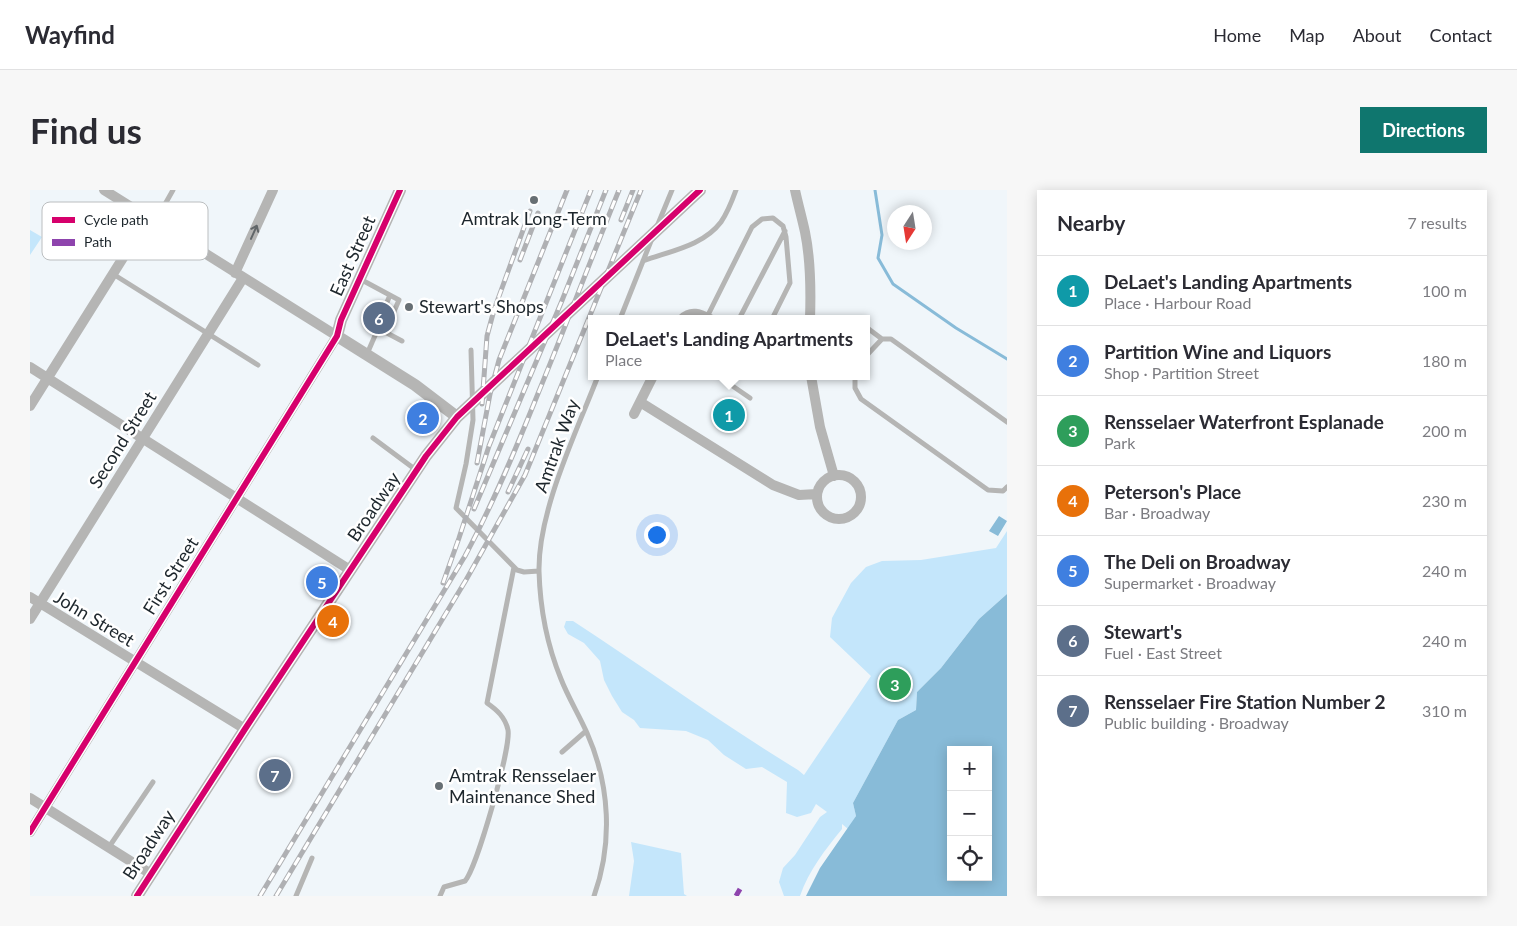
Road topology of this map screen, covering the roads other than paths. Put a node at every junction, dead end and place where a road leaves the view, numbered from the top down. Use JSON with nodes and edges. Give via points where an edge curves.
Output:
{"nodes":[{"id":1,"x":104,"y":190,"type":"edge"},
{"id":2,"x":173,"y":190,"type":"edge"},
{"id":3,"x":273,"y":190,"type":"edge"},
{"id":4,"x":400,"y":190,"type":"edge"},
{"id":5,"x":672,"y":190,"type":"edge"},
{"id":6,"x":736,"y":190,"type":"edge"},
{"id":7,"x":794,"y":190,"type":"edge"},
{"id":8,"x":696,"y":194,"type":"edge"},
{"id":9,"x":123,"y":202,"type":"edge"},
{"id":10,"x":165,"y":202,"type":"edge"},
{"id":11,"x":785,"y":230,"type":"junction"},
{"id":12,"x":208,"y":256,"type":"edge"},
{"id":13,"x":123,"y":260,"type":"edge"},
{"id":14,"x":643,"y":261,"type":"junction"},
{"id":15,"x":113,"y":274,"type":"junction"},
{"id":16,"x":239,"y":276,"type":"junction"},
{"id":17,"x":359,"y":279,"type":"junction"},
{"id":18,"x":390,"y":295,"type":"junction"},
{"id":19,"x":383,"y":312,"type":"dead end"},
{"id":20,"x":622,"y":315,"type":"edge"},
{"id":21,"x":689,"y":315,"type":"edge"},
{"id":22,"x":701,"y":315,"type":"edge"},
{"id":23,"x":710,"y":315,"type":"edge"},
{"id":24,"x":741,"y":315,"type":"edge"},
{"id":25,"x":774,"y":315,"type":"edge"},
{"id":26,"x":810,"y":315,"type":"edge"},
{"id":27,"x":378,"y":324,"type":"dead end"},
{"id":28,"x":870,"y":330,"type":"edge"},
{"id":29,"x":377,"y":332,"type":"junction"},
{"id":30,"x":385,"y":332,"type":"junction"},
{"id":31,"x":208,"y":334,"type":"junction"},
{"id":32,"x":337,"y":336,"type":"junction"},
{"id":33,"x":882,"y":339,"type":"junction"},
{"id":34,"x":402,"y":341,"type":"dead end"},
{"id":35,"x":471,"y":350,"type":"dead end"},
{"id":36,"x":870,"y":352,"type":"edge"},
{"id":37,"x":367,"y":354,"type":"junction"},
{"id":38,"x":258,"y":365,"type":"dead end"},
{"id":39,"x":30,"y":367,"type":"edge"},
{"id":40,"x":48,"y":378,"type":"junction"},
{"id":41,"x":596,"y":380,"type":"edge"},
{"id":42,"x":651,"y":380,"type":"edge"},
{"id":43,"x":724,"y":380,"type":"edge"},
{"id":44,"x":813,"y":380,"type":"edge"},
{"id":45,"x":855,"y":380,"type":"edge"},
{"id":46,"x":750,"y":398,"type":"dead end"},
{"id":47,"x":640,"y":402,"type":"junction"},
{"id":48,"x":30,"y":406,"type":"edge"},
{"id":49,"x":634,"y":414,"type":"dead end"},
{"id":50,"x":457,"y":417,"type":"junction"},
{"id":51,"x":1007,"y":422,"type":"edge"},
{"id":52,"x":373,"y":438,"type":"dead end"},
{"id":53,"x":143,"y":439,"type":"junction"},
{"id":54,"x":417,"y":470,"type":"junction"},
{"id":55,"x":834,"y":476,"type":"junction"},
{"id":56,"x":1007,"y":488,"type":"edge"},
{"id":57,"x":817,"y":494,"type":"junction"},
{"id":58,"x":236,"y":498,"type":"junction"},
{"id":59,"x":514,"y":567,"type":"junction"},
{"id":60,"x":350,"y":570,"type":"junction"},
{"id":61,"x":539,"y":571,"type":"junction"},
{"id":62,"x":30,"y":597,"type":"edge"},
{"id":63,"x":40,"y":603,"type":"junction"},
{"id":64,"x":30,"y":619,"type":"edge"},
{"id":65,"x":136,"y":662,"type":"junction"},
{"id":66,"x":245,"y":729,"type":"junction"},
{"id":67,"x":586,"y":731,"type":"junction"},
{"id":68,"x":562,"y":752,"type":"dead end"},
{"id":69,"x":153,"y":782,"type":"dead end"},
{"id":70,"x":30,"y":798,"type":"edge"},
{"id":71,"x":45,"y":808,"type":"junction"},
{"id":72,"x":30,"y":832,"type":"edge"},
{"id":73,"x":109,"y":847,"type":"junction"},
{"id":74,"x":312,"y":858,"type":"dead end"},
{"id":75,"x":151,"y":874,"type":"junction"},
{"id":76,"x":137,"y":896,"type":"edge"},
{"id":77,"x":296,"y":896,"type":"edge"},
{"id":78,"x":440,"y":896,"type":"edge"},
{"id":79,"x":594,"y":896,"type":"edge"}],
"edges":[{"from":1,"to":9,"type":"street"},
{"from":2,"to":10,"type":"lane"},
{"from":16,"to":3,"type":"street","name":"Second Street","one_way":true},
{"from":4,"to":17,"type":"street","name":"East Street"},
{"from":5,"to":14,"type":"lane"},
{"from":6,"to":14,"type":"lane","via":[[725,216],[708,235]]},
{"from":7,"to":26,"type":"street","via":[[808,253]]},
{"from":8,"to":50,"type":"street","name":"Broadway"},
{"from":11,"to":23,"type":"lane","via":[[777,220],[769,218],[755,224]]},
{"from":11,"to":24,"type":"lane"},
{"from":11,"to":25,"type":"lane","via":[[790,283]]},
{"from":12,"to":16,"type":"street"},
{"from":13,"to":15,"type":"street"},
{"from":14,"to":20,"type":"lane"},
{"from":15,"to":31,"type":"lane"},
{"from":15,"to":40,"type":"street"},
{"from":16,"to":31,"type":"street","name":"Second Street"},
{"from":16,"to":32,"type":"street"},
{"from":17,"to":18,"type":"lane"},
{"from":17,"to":32,"type":"street","name":"East Street"},
{"from":18,"to":19,"type":"lane"},
{"from":18,"to":30,"type":"lane","via":[[399,300]]},
{"from":21,"to":22,"type":"street"},
{"from":27,"to":29,"type":"lane"},
{"from":28,"to":33,"type":"lane"},
{"from":29,"to":30,"type":"lane"},
{"from":29,"to":37,"type":"lane"},
{"from":30,"to":34,"type":"lane"},
{"from":31,"to":38,"type":"lane"},
{"from":31,"to":53,"type":"street","name":"Second Street"},
{"from":32,"to":37,"type":"street"},
{"from":32,"to":58,"type":"street","name":"First Street"},
{"from":33,"to":36,"type":"lane"},
{"from":33,"to":51,"type":"lane","via":[[891,339]]},
{"from":35,"to":59,"type":"lane","via":[[473,420],[456,508]]},
{"from":37,"to":50,"type":"street"},
{"from":39,"to":40,"type":"street"},
{"from":40,"to":48,"type":"street"},
{"from":40,"to":53,"type":"street"},
{"from":41,"to":61,"type":"lane","name":"Amtrak Way","via":[[555,487],[544,525]]},
{"from":42,"to":47,"type":"street"},
{"from":43,"to":46,"type":"lane"},
{"from":44,"to":55,"type":"street","via":[[820,427]]},
{"from":45,"to":56,"type":"lane","via":[[861,400],[988,490],[1003,492]]},
{"from":47,"to":49,"type":"street"},
{"from":47,"to":57,"type":"street","via":[[773,485],[799,495]]},
{"from":50,"to":54,"type":"street","name":"Broadway"},
{"from":52,"to":54,"type":"lane"},
{"from":53,"to":58,"type":"street"},
{"from":53,"to":63,"type":"street","name":"Second Street"},
{"from":54,"to":60,"type":"street","name":"Broadway"},
{"from":55,"to":57,"type":"street","via":[[822,483]]},
{"from":55,"to":57,"type":"street","via":[[851,478],[858,486],[861,497],[856,512],[843,519],[833,519],[819,507]]},
{"from":58,"to":60,"type":"street"},
{"from":58,"to":65,"type":"street","name":"First Street"},
{"from":59,"to":61,"type":"lane","via":[[524,572]]},
{"from":59,"to":78,"type":"lane","via":[[487,703],[499,711],[507,727],[505,751],[473,868],[465,881],[444,887]]},
{"from":60,"to":66,"type":"street","name":"Broadway"},
{"from":61,"to":67,"type":"lane","name":"Amtrak Way","via":[[542,608],[552,653],[567,694]]},
{"from":62,"to":63,"type":"street","name":"John Street"},
{"from":63,"to":64,"type":"street","name":"Second Street"},
{"from":63,"to":65,"type":"street","name":"John Street"},
{"from":65,"to":66,"type":"street","name":"John Street"},
{"from":65,"to":71,"type":"street","name":"First Street"},
{"from":66,"to":75,"type":"street","name":"Broadway"},
{"from":67,"to":68,"type":"lane"},
{"from":67,"to":79,"type":"lane","name":"Amtrak Way","via":[[601,776],[607,814],[604,861]]},
{"from":69,"to":73,"type":"lane"},
{"from":70,"to":71,"type":"street"},
{"from":71,"to":72,"type":"street","name":"First Street"},
{"from":71,"to":73,"type":"street"},
{"from":73,"to":75,"type":"street"},
{"from":74,"to":77,"type":"lane"},
{"from":75,"to":76,"type":"street","name":"Broadway"}]}
